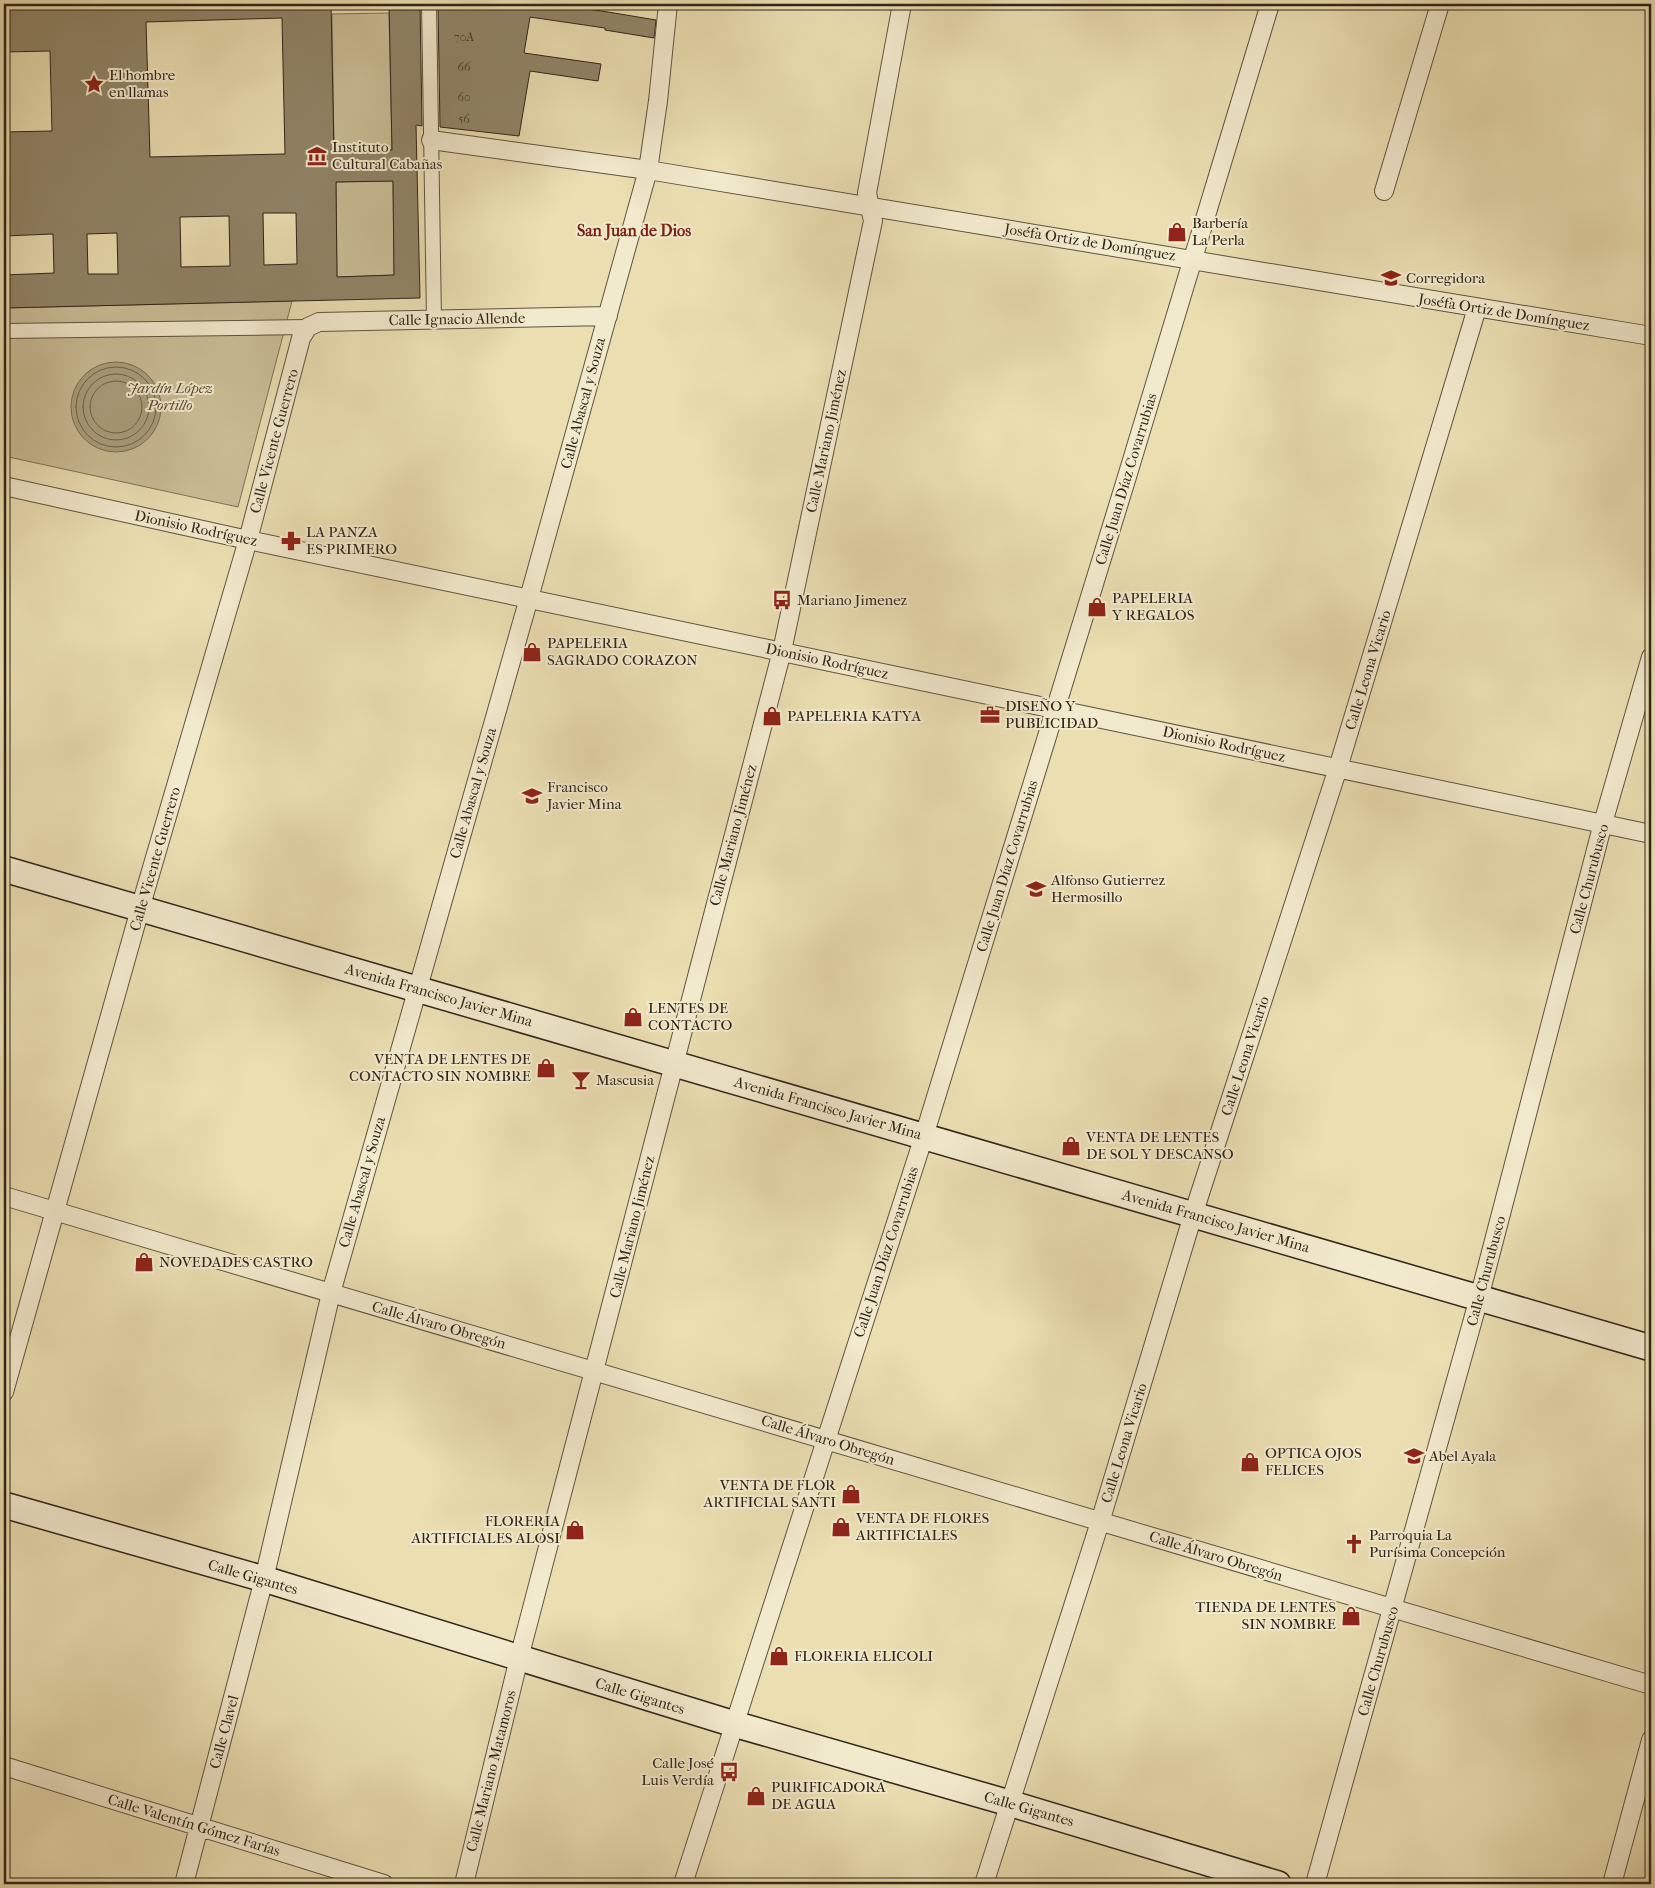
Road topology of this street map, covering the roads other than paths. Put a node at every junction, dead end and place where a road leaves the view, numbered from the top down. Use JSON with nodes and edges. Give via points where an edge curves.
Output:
{"nodes":[{"id":1,"x":429,"y":4,"type":"edge"},
{"id":2,"x":668,"y":4,"type":"edge"},
{"id":3,"x":902,"y":4,"type":"edge"},
{"id":4,"x":1270,"y":4,"type":"edge"},
{"id":5,"x":1440,"y":4,"type":"edge"},
{"id":6,"x":431,"y":140,"type":"junction"},
{"id":7,"x":648,"y":170,"type":"junction"},
{"id":8,"x":1384,"y":192,"type":"dead end"},
{"id":9,"x":870,"y":206,"type":"junction"},
{"id":10,"x":1193,"y":259,"type":"junction"},
{"id":11,"x":1477,"y":308,"type":"junction"},
{"id":12,"x":608,"y":316,"type":"junction"},
{"id":13,"x":434,"y":320,"type":"junction"},
{"id":14,"x":308,"y":327,"type":"junction"},
{"id":15,"x":4,"y":331,"type":"edge"},
{"id":16,"x":1651,"y":336,"type":"edge"},
{"id":17,"x":4,"y":486,"type":"edge"},
{"id":18,"x":248,"y":540,"type":"junction"},
{"id":19,"x":529,"y":598,"type":"junction"},
{"id":20,"x":782,"y":651,"type":"junction"},
{"id":21,"x":1651,"y":656,"type":"edge"},
{"id":22,"x":1055,"y":708,"type":"junction"},
{"id":23,"x":1338,"y":768,"type":"junction"},
{"id":24,"x":1604,"y":823,"type":"junction"},
{"id":25,"x":1651,"y":834,"type":"edge"},
{"id":26,"x":4,"y":869,"type":"edge"},
{"id":27,"x":140,"y":908,"type":"junction"},
{"id":28,"x":417,"y":988,"type":"junction"},
{"id":29,"x":674,"y":1064,"type":"junction"},
{"id":30,"x":924,"y":1136,"type":"junction"},
{"id":31,"x":4,"y":1196,"type":"edge"},
{"id":32,"x":56,"y":1212,"type":"junction"},
{"id":33,"x":1193,"y":1214,"type":"junction"},
{"id":34,"x":331,"y":1293,"type":"junction"},
{"id":35,"x":1480,"y":1298,"type":"junction"},
{"id":36,"x":1651,"y":1348,"type":"edge"},
{"id":37,"x":594,"y":1371,"type":"junction"},
{"id":38,"x":4,"y":1392,"type":"edge"},
{"id":39,"x":826,"y":1440,"type":"junction"},
{"id":40,"x":4,"y":1505,"type":"edge"},
{"id":41,"x":1100,"y":1522,"type":"junction"},
{"id":42,"x":264,"y":1579,"type":"junction"},
{"id":43,"x":1393,"y":1608,"type":"junction"},
{"id":44,"x":519,"y":1658,"type":"junction"},
{"id":45,"x":1651,"y":1685,"type":"edge"},
{"id":46,"x":734,"y":1724,"type":"junction"},
{"id":47,"x":1651,"y":1740,"type":"edge"},
{"id":48,"x":4,"y":1766,"type":"edge"},
{"id":49,"x":1009,"y":1803,"type":"junction"},
{"id":50,"x":200,"y":1826,"type":"junction"},
{"id":51,"x":184,"y":1884,"type":"edge"},
{"id":52,"x":384,"y":1884,"type":"edge"},
{"id":53,"x":464,"y":1884,"type":"edge"},
{"id":54,"x":683,"y":1884,"type":"edge"},
{"id":55,"x":984,"y":1884,"type":"edge"},
{"id":56,"x":1278,"y":1884,"type":"edge"},
{"id":57,"x":1315,"y":1884,"type":"edge"},
{"id":58,"x":1612,"y":1884,"type":"edge"}],
"edges":[{"from":1,"to":6,"type":"street"},
{"from":2,"to":7,"type":"street","name":"Calle Abascal y Souza"},
{"from":3,"to":9,"type":"street","name":"Calle Mariano Jiménez","via":[[868,189]]},
{"from":4,"to":10,"type":"street","name":"Calle Juan Díaz Covarrubias"},
{"from":5,"to":8,"type":"street"},
{"from":6,"to":7,"type":"street","name":"Joséfa Ortiz de Domínguez"},
{"from":6,"to":13,"type":"street"},
{"from":7,"to":9,"type":"street","name":"Joséfa Ortiz de Domínguez"},
{"from":7,"to":12,"type":"street","name":"Calle Abascal y Souza"},
{"from":9,"to":10,"type":"street","name":"Joséfa Ortiz de Domínguez"},
{"from":9,"to":20,"type":"street","name":"Calle Mariano Jiménez","via":[[873,221]]},
{"from":10,"to":11,"type":"street","name":"Joséfa Ortiz de Domínguez"},
{"from":10,"to":22,"type":"street","name":"Calle Juan Díaz Covarrubias"},
{"from":11,"to":16,"type":"street","name":"Joséfa Ortiz de Domínguez"},
{"from":11,"to":23,"type":"street","name":"Calle Leona Vicario"},
{"from":12,"to":13,"type":"street","name":"Calle Ignacio Allende"},
{"from":12,"to":19,"type":"street","name":"Calle Abascal y Souza"},
{"from":13,"to":14,"type":"street","name":"Calle Ignacio Allende","via":[[320,322]]},
{"from":14,"to":15,"type":"street"},
{"from":14,"to":18,"type":"street","name":"Calle Vicente Guerrero","via":[[301,338]]},
{"from":17,"to":18,"type":"street","name":"Dionisio Rodríguez"},
{"from":18,"to":19,"type":"street","name":"Dionisio Rodríguez"},
{"from":18,"to":27,"type":"street","name":"Calle Vicente Guerrero"},
{"from":19,"to":20,"type":"street","name":"Dionisio Rodríguez"},
{"from":19,"to":28,"type":"street","name":"Calle Abascal y Souza"},
{"from":20,"to":22,"type":"street","name":"Dionisio Rodríguez"},
{"from":20,"to":29,"type":"street","name":"Calle Mariano Jiménez"},
{"from":21,"to":24,"type":"street","name":"Calle Churubusco"},
{"from":22,"to":23,"type":"street","name":"Dionisio Rodríguez"},
{"from":22,"to":30,"type":"street","name":"Calle Juan Díaz Covarrubias"},
{"from":23,"to":24,"type":"street","name":"Dionisio Rodríguez"},
{"from":23,"to":33,"type":"street","name":"Calle Leona Vicario"},
{"from":24,"to":25,"type":"street","name":"Dionisio Rodríguez"},
{"from":24,"to":35,"type":"street","name":"Calle Churubusco"},
{"from":26,"to":27,"type":"main road","name":"Avenida Francisco Javier Mina"},
{"from":27,"to":28,"type":"main road","name":"Avenida Francisco Javier Mina"},
{"from":27,"to":32,"type":"street","name":"Calle Vicente Guerrero"},
{"from":28,"to":29,"type":"main road","name":"Avenida Francisco Javier Mina"},
{"from":28,"to":34,"type":"street","name":"Calle Abascal y Souza"},
{"from":29,"to":30,"type":"main road","name":"Avenida Francisco Javier Mina"},
{"from":29,"to":37,"type":"street","name":"Calle Mariano Jiménez"},
{"from":30,"to":33,"type":"main road","name":"Avenida Francisco Javier Mina"},
{"from":30,"to":39,"type":"street","name":"Calle Juan Díaz Covarrubias"},
{"from":31,"to":32,"type":"street","name":"Calle Álvaro Obregón"},
{"from":32,"to":34,"type":"street","name":"Calle Álvaro Obregón"},
{"from":32,"to":38,"type":"street","name":"Calle Vicente Guerrero"},
{"from":33,"to":35,"type":"main road","name":"Avenida Francisco Javier Mina"},
{"from":33,"to":41,"type":"street","name":"Calle Leona Vicario"},
{"from":34,"to":37,"type":"street","name":"Calle Álvaro Obregón"},
{"from":34,"to":42,"type":"street","name":"Calle Abascal y Souza"},
{"from":35,"to":36,"type":"main road","name":"Avenida Francisco Javier Mina"},
{"from":35,"to":43,"type":"street","name":"Calle Churubusco"},
{"from":37,"to":39,"type":"street","name":"Calle Álvaro Obregón"},
{"from":37,"to":44,"type":"street","name":"Calle Mariano Jiménez"},
{"from":39,"to":41,"type":"street","name":"Calle Álvaro Obregón"},
{"from":39,"to":46,"type":"street","name":"Calle Juan Díaz Covarrubias"},
{"from":40,"to":42,"type":"main road","name":"Calle Gigantes"},
{"from":41,"to":43,"type":"street","name":"Calle Álvaro Obregón"},
{"from":41,"to":49,"type":"street","name":"Calle Leona Vicario"},
{"from":42,"to":44,"type":"main road","name":"Calle Gigantes"},
{"from":42,"to":50,"type":"street","name":"Calle Clavel"},
{"from":43,"to":45,"type":"street","name":"Calle Álvaro Obregón"},
{"from":43,"to":57,"type":"street","name":"Calle Churubusco"},
{"from":44,"to":46,"type":"main road","name":"Calle Gigantes"},
{"from":44,"to":53,"type":"street","name":"Calle Mariano Matamoros"},
{"from":46,"to":49,"type":"main road","name":"Calle Gigantes"},
{"from":46,"to":54,"type":"street","name":"Calle Juan Díaz Covarrubias"},
{"from":47,"to":58,"type":"street"},
{"from":48,"to":50,"type":"street","name":"Calle Valentín Gómez Farías"},
{"from":49,"to":55,"type":"street","name":"Calle Leona Vicario"},
{"from":49,"to":56,"type":"main road","name":"Calle Gigantes"},
{"from":50,"to":51,"type":"street","name":"Calle Clavel"},
{"from":50,"to":52,"type":"street","name":"Calle Valentín Gómez Farías"}]}
